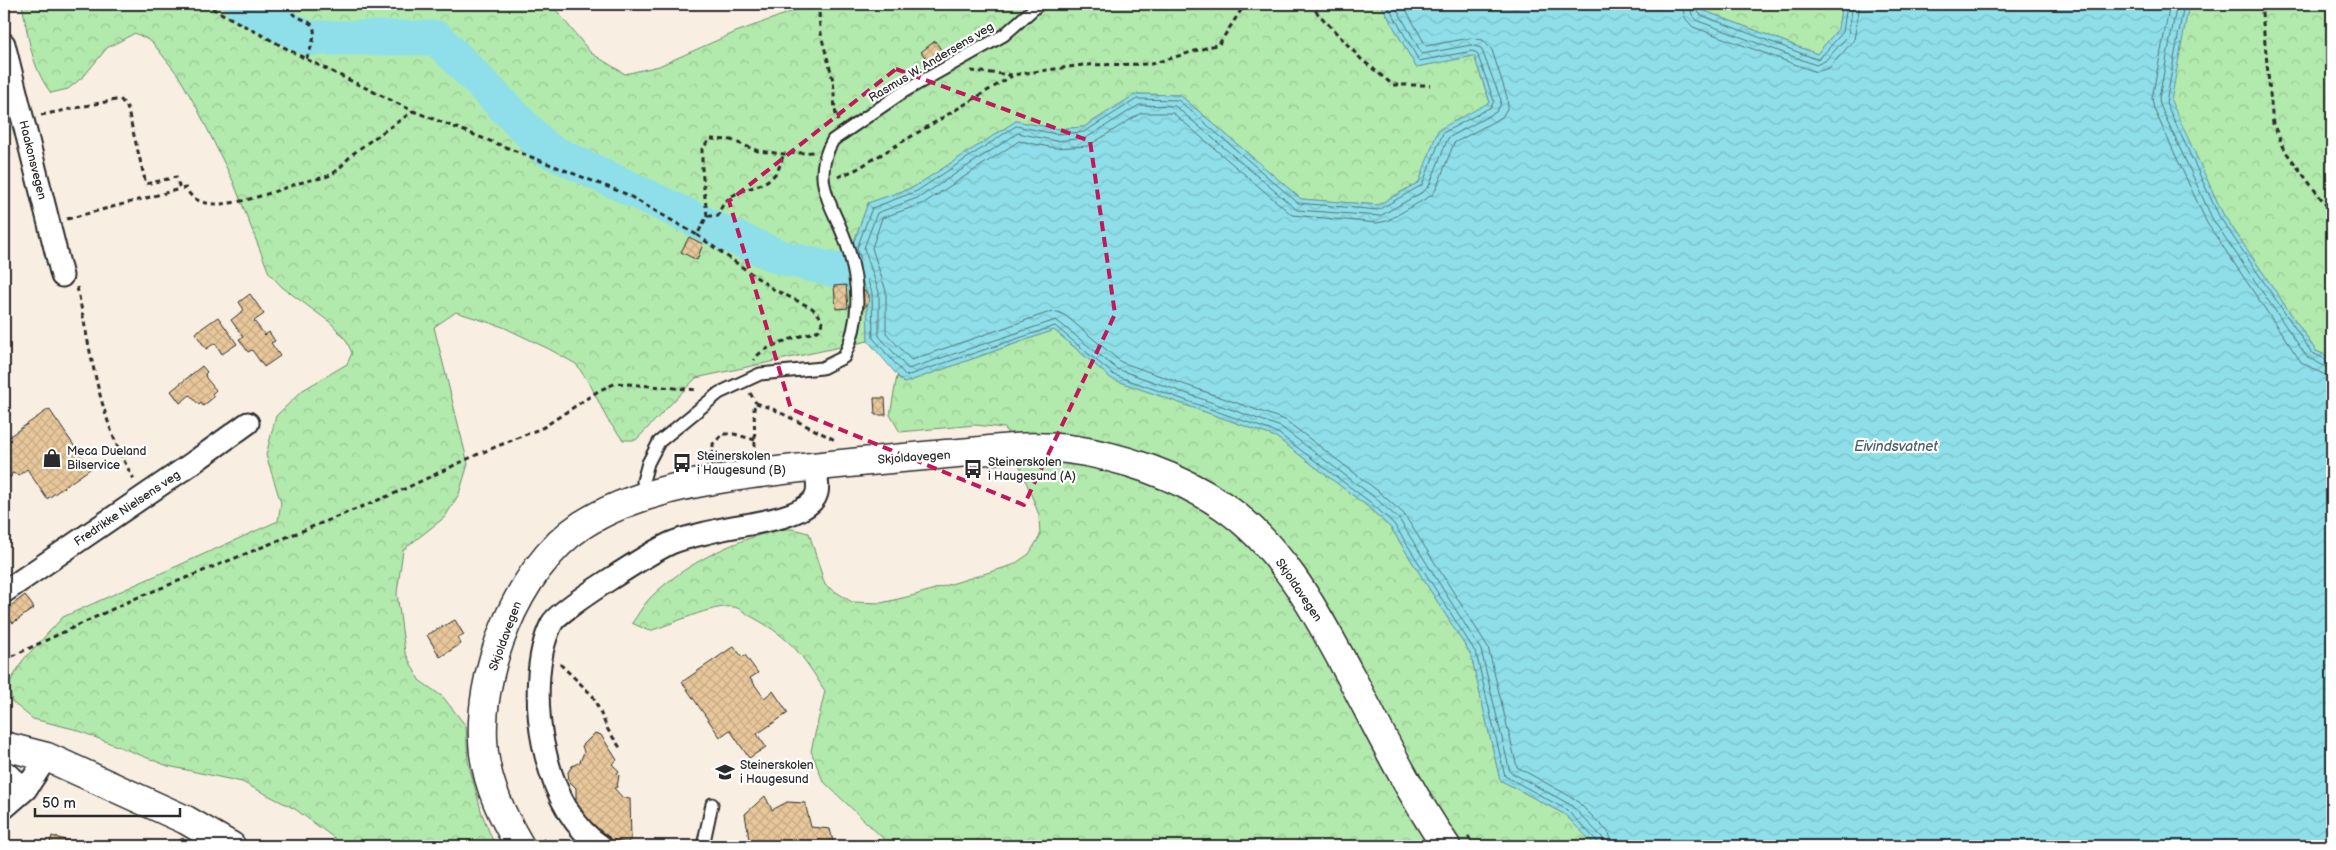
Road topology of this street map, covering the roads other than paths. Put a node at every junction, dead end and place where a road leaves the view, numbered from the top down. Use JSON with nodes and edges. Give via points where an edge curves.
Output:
{"nodes":[{"id":1,"x":1039,"y":4,"type":"edge"},
{"id":2,"x":4,"y":44,"type":"edge"},
{"id":3,"x":69,"y":278,"type":"road end"},
{"id":4,"x":248,"y":423,"type":"dead end"},
{"id":5,"x":814,"y":466,"type":"junction"},
{"id":6,"x":644,"y":489,"type":"junction"},
{"id":7,"x":4,"y":592,"type":"edge"},
{"id":8,"x":4,"y":746,"type":"edge"},
{"id":9,"x":47,"y":757,"type":"junction"},
{"id":10,"x":4,"y":771,"type":"edge"},
{"id":11,"x":26,"y":789,"type":"junction"},
{"id":12,"x":712,"y":804,"type":"dead end"},
{"id":13,"x":4,"y":808,"type":"edge"},
{"id":14,"x":1455,"y":838,"type":"edge"},
{"id":15,"x":530,"y":841,"type":"edge"},
{"id":16,"x":232,"y":846,"type":"edge"},
{"id":17,"x":601,"y":846,"type":"edge"},
{"id":18,"x":703,"y":846,"type":"edge"}],
"edges":[{"from":1,"to":6,"type":"lane","name":"Rasmus W. Andersens veg","via":[[1004,34],[903,92],[834,140],[822,170],[824,183],[829,206],[848,248],[857,286],[854,337],[844,357],[822,368],[760,374],[719,393],[659,442],[648,463]]},
{"from":2,"to":3,"type":"street","name":"Haakonsvegen"},
{"from":4,"to":7,"type":"street","name":"Fredrikke Nielsens veg"},
{"from":5,"to":6,"type":"main road","name":"Skjoldavegen"},
{"from":5,"to":14,"type":"main road","name":"Skjoldavegen","via":[[1026,446],[1069,449],[1151,471],[1222,506],[1254,531],[1279,559],[1302,592],[1410,787]]},
{"from":5,"to":17,"type":"street","via":[[818,486],[815,498],[804,507],[788,515],[720,529],[670,544],[560,614],[552,623],[543,650],[538,718],[558,791],[573,820]]},
{"from":6,"to":15,"type":"main road","name":"Skjoldavegen","via":[[584,524],[544,558],[523,587],[503,633],[489,680],[483,718],[484,754],[502,817]]},
{"from":8,"to":9,"type":"main road"},
{"from":9,"to":11,"type":"street"},
{"from":9,"to":16,"type":"main road","via":[[186,820]]},
{"from":10,"to":11,"type":"street"},
{"from":11,"to":13,"type":"street"},
{"from":12,"to":18,"type":"lane"}]}
